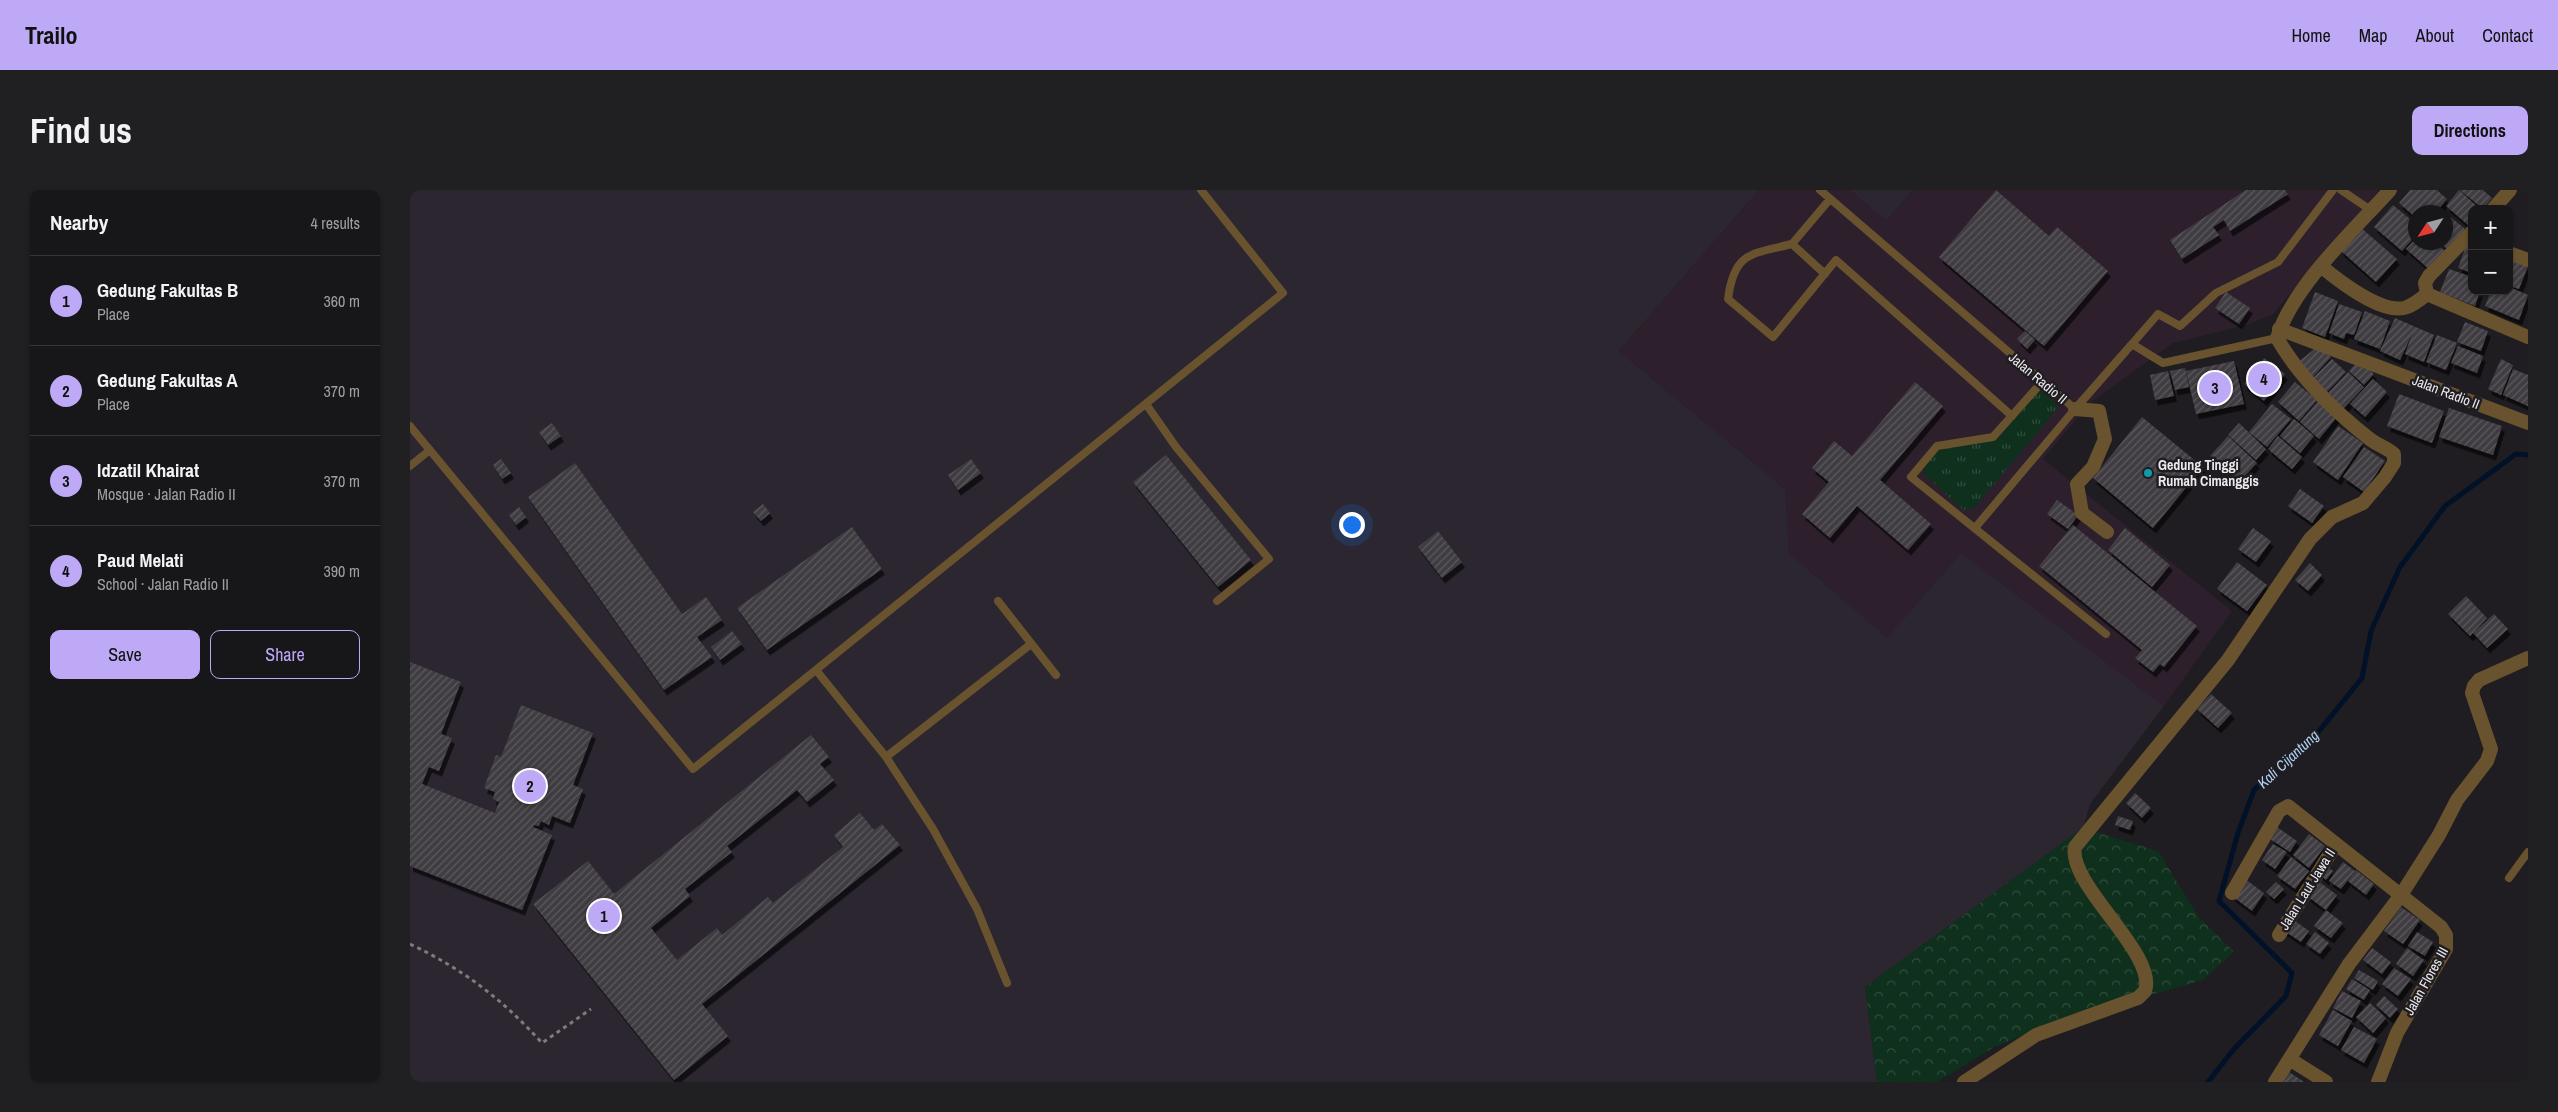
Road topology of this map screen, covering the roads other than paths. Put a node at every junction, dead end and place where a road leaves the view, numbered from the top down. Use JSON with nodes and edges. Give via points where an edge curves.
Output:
{"nodes":[{"id":1,"x":1201,"y":190,"type":"edge"},
{"id":2,"x":1820,"y":190,"type":"edge"},
{"id":3,"x":2333,"y":190,"type":"edge"},
{"id":4,"x":2340,"y":190,"type":"edge"},
{"id":5,"x":2390,"y":190,"type":"edge"},
{"id":6,"x":2510,"y":190,"type":"edge"},
{"id":7,"x":1830,"y":199,"type":"junction"},
{"id":8,"x":2497,"y":205,"type":"edge"},
{"id":9,"x":2372,"y":211,"type":"junction"},
{"id":10,"x":2468,"y":238,"type":"edge"},
{"id":11,"x":1792,"y":244,"type":"junction"},
{"id":12,"x":2513,"y":254,"type":"edge"},
{"id":13,"x":2528,"y":260,"type":"edge"},
{"id":14,"x":2322,"y":267,"type":"junction"},
{"id":15,"x":1825,"y":274,"type":"junction"},
{"id":16,"x":2427,"y":294,"type":"junction"},
{"id":17,"x":2278,"y":333,"type":"junction"},
{"id":18,"x":2528,"y":337,"type":"edge"},
{"id":19,"x":2132,"y":344,"type":"junction"},
{"id":20,"x":2043,"y":381,"type":"junction"},
{"id":21,"x":1146,"y":404,"type":"junction"},
{"id":22,"x":2075,"y":409,"type":"junction"},
{"id":23,"x":2012,"y":416,"type":"junction"},
{"id":24,"x":2528,"y":423,"type":"edge"},
{"id":25,"x":410,"y":426,"type":"edge"},
{"id":26,"x":430,"y":450,"type":"junction"},
{"id":27,"x":410,"y":466,"type":"edge"},
{"id":28,"x":1975,"y":528,"type":"junction"},
{"id":29,"x":2108,"y":532,"type":"dead end"},
{"id":30,"x":998,"y":601,"type":"dead end"},
{"id":31,"x":1217,"y":601,"type":"dead end"},
{"id":32,"x":2106,"y":634,"type":"dead end"},
{"id":33,"x":1031,"y":644,"type":"junction"},
{"id":34,"x":2528,"y":658,"type":"edge"},
{"id":35,"x":816,"y":670,"type":"junction"},
{"id":36,"x":1056,"y":675,"type":"dead end"},
{"id":37,"x":886,"y":758,"type":"junction"},
{"id":38,"x":2336,"y":844,"type":"junction"},
{"id":39,"x":2528,"y":852,"type":"edge"},
{"id":40,"x":2509,"y":878,"type":"dead end"},
{"id":41,"x":2232,"y":893,"type":"dead end"},
{"id":42,"x":2401,"y":895,"type":"junction"},
{"id":43,"x":2279,"y":935,"type":"dead end"},
{"id":44,"x":1007,"y":983,"type":"dead end"},
{"id":45,"x":2291,"y":1060,"type":"junction"},
{"id":46,"x":1964,"y":1082,"type":"edge"},
{"id":47,"x":2275,"y":1082,"type":"edge"},
{"id":48,"x":2326,"y":1082,"type":"edge"},
{"id":49,"x":2378,"y":1082,"type":"edge"}],
"edges":[{"from":1,"to":21,"type":"lane","via":[[1284,293]]},
{"from":2,"to":7,"type":"lane","name":"Jalan Radio II"},
{"from":3,"to":19,"type":"lane","name":"Jalan Radio II","via":[[2278,262],[2216,293],[2180,326],[2158,314]]},
{"from":4,"to":9,"type":"lane"},
{"from":5,"to":9,"type":"street"},
{"from":6,"to":8,"type":"street"},
{"from":7,"to":11,"type":"lane"},
{"from":7,"to":20,"type":"lane","name":"Jalan Radio II"},
{"from":9,"to":14,"type":"street"},
{"from":10,"to":16,"type":"street","via":[[2429,276],[2425,283]]},
{"from":11,"to":15,"type":"lane"},
{"from":11,"to":15,"type":"lane","via":[[1748,254],[1730,277],[1728,299],[1773,336]]},
{"from":12,"to":13,"type":"street"},
{"from":14,"to":16,"type":"street","via":[[2349,288],[2388,307],[2403,308]]},
{"from":14,"to":17,"type":"street","via":[[2305,286]]},
{"from":15,"to":23,"type":"lane","via":[[1836,260]]},
{"from":16,"to":18,"type":"street"},
{"from":17,"to":19,"type":"lane","via":[[2163,363]]},
{"from":17,"to":24,"type":"street","name":"Jalan Radio II"},
{"from":17,"to":46,"type":"street","via":[[2298,370],[2312,386],[2372,441],[2394,454],[2394,463],[2363,502],[2332,517],[2310,539],[2228,660],[2113,803],[2077,842],[2074,852],[2079,869],[2136,955],[2146,980],[2145,991],[2138,998],[2036,1034]]},
{"from":19,"to":22,"type":"lane","name":"Jalan Radio II"},
{"from":20,"to":22,"type":"lane","name":"Jalan Radio II"},
{"from":20,"to":23,"type":"lane"},
{"from":21,"to":31,"type":"lane","via":[[1176,447],[1269,559]]},
{"from":21,"to":35,"type":"lane"},
{"from":22,"to":28,"type":"lane"},
{"from":22,"to":29,"type":"street","via":[[2099,411],[2105,439],[2093,467],[2077,484],[2082,513]]},
{"from":23,"to":28,"type":"lane","via":[[1993,437],[1937,446],[1911,478]]},
{"from":25,"to":26,"type":"lane"},
{"from":26,"to":27,"type":"lane"},
{"from":26,"to":35,"type":"lane","via":[[693,769]]},
{"from":28,"to":32,"type":"lane"},
{"from":30,"to":33,"type":"lane"},
{"from":33,"to":36,"type":"lane"},
{"from":33,"to":37,"type":"lane"},
{"from":34,"to":42,"type":"street","via":[[2479,680],[2474,686],[2472,693],[2491,749],[2487,761],[2457,800]]},
{"from":35,"to":37,"type":"lane"},
{"from":37,"to":44,"type":"lane","via":[[933,829],[977,909]]},
{"from":38,"to":41,"type":"street","via":[[2293,808],[2284,807]]},
{"from":38,"to":42,"type":"street"},
{"from":38,"to":43,"type":"street","name":"Jalan Laut Jawa II"},
{"from":39,"to":40,"type":"lane"},
{"from":42,"to":45,"type":"street","via":[[2349,964]]},
{"from":42,"to":49,"type":"street","name":"Jalan Flores III","via":[[2441,927],[2447,942],[2397,1033]]},
{"from":45,"to":47,"type":"street"},
{"from":45,"to":48,"type":"street"}]}
